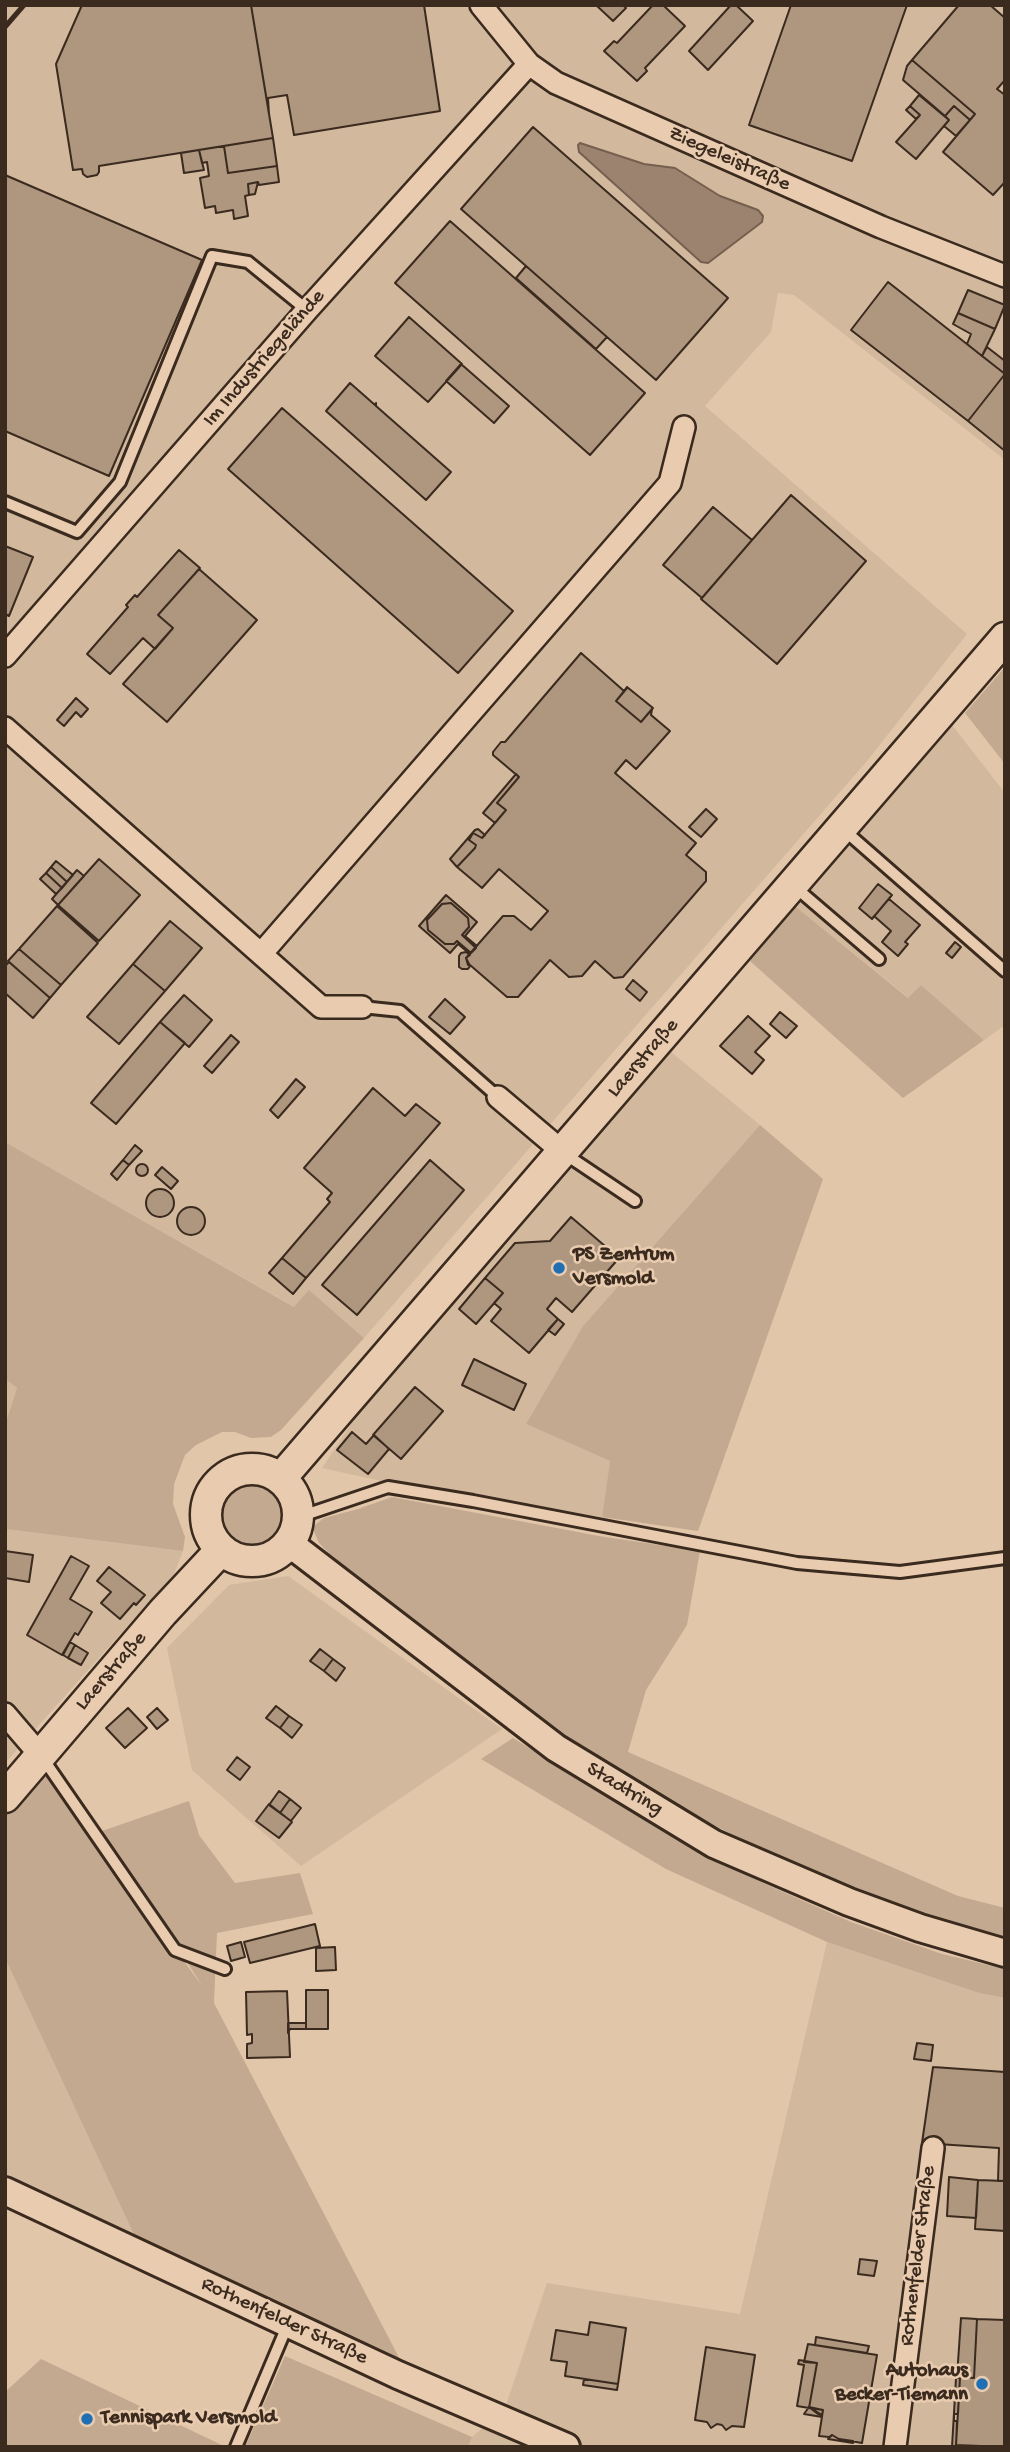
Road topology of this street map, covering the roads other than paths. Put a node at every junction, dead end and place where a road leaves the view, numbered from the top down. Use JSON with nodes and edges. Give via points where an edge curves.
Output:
{"nodes":[{"id":1,"x":481,"y":5,"type":"edge"},
{"id":2,"x":529,"y":64,"type":"junction"},
{"id":3,"x":1005,"y":276,"type":"edge"},
{"id":4,"x":307,"y":310,"type":"junction"},
{"id":5,"x":684,"y":428,"type":"dead end"},
{"id":6,"x":5,"y":502,"type":"edge"},
{"id":7,"x":1005,"y":638,"type":"edge"},
{"id":8,"x":5,"y":656,"type":"edge"},
{"id":9,"x":5,"y":728,"type":"edge"},
{"id":10,"x":842,"y":828,"type":"junction"},
{"id":11,"x":793,"y":885,"type":"junction"},
{"id":12,"x":261,"y":954,"type":"junction"},
{"id":13,"x":879,"y":959,"type":"dead end"},
{"id":14,"x":1005,"y":971,"type":"edge"},
{"id":15,"x":362,"y":1007,"type":"joint"},
{"id":16,"x":498,"y":1097,"type":"joint"},
{"id":17,"x":563,"y":1152,"type":"junction"},
{"id":18,"x":635,"y":1201,"type":"dead end"},
{"id":19,"x":281,"y":1478,"type":"junction"},
{"id":20,"x":294,"y":1530,"type":"junction"},
{"id":21,"x":221,"y":1550,"type":"junction"},
{"id":22,"x":1005,"y":1558,"type":"edge"},
{"id":23,"x":5,"y":1714,"type":"edge"},
{"id":24,"x":41,"y":1756,"type":"junction"},
{"id":25,"x":5,"y":1797,"type":"edge"},
{"id":26,"x":1005,"y":1953,"type":"edge"},
{"id":27,"x":225,"y":1969,"type":"dead end"},
{"id":28,"x":933,"y":2148,"type":"dead end"},
{"id":29,"x":5,"y":2192,"type":"edge"},
{"id":30,"x":288,"y":2324,"type":"junction"},
{"id":31,"x":236,"y":2447,"type":"edge"},
{"id":32,"x":566,"y":2447,"type":"edge"},
{"id":33,"x":895,"y":2447,"type":"edge"}],
"edges":[{"from":1,"to":2,"type":"street","name":"Ziegeleistraße"},
{"from":2,"to":3,"type":"street","name":"Ziegeleistraße","via":[[556,83],[881,228]]},
{"from":2,"to":4,"type":"street","name":"Im Industriegelände"},
{"from":4,"to":6,"type":"lane","via":[[248,262],[212,256],[120,482],[77,532]]},
{"from":4,"to":8,"type":"street","name":"Im Industriegelände"},
{"from":5,"to":12,"type":"street","via":[[670,483]]},
{"from":7,"to":10,"type":"main road","name":"Laerstraße"},
{"from":9,"to":12,"type":"street"},
{"from":10,"to":11,"type":"main road","name":"Laerstraße"},
{"from":10,"to":14,"type":"lane"},
{"from":11,"to":13,"type":"lane"},
{"from":11,"to":17,"type":"main road","name":"Laerstraße"},
{"from":12,"to":15,"type":"street","via":[[321,1007]]},
{"from":15,"to":16,"type":"lane","via":[[400,1011]]},
{"from":16,"to":17,"type":"street"},
{"from":17,"to":18,"type":"lane"},
{"from":17,"to":19,"type":"main road","name":"Laerstraße"},
{"from":19,"to":20,"type":"main road","via":[[295,1497]]},
{"from":19,"to":21,"type":"main road","via":[[251,1468],[236,1471],[213,1489],[207,1501],[207,1527]]},
{"from":20,"to":21,"type":"main road","via":[[271,1557],[255,1562]]},
{"from":20,"to":22,"type":"lane","via":[[388,1487],[797,1563],[900,1572]]},
{"from":20,"to":26,"type":"street","name":"Stadtring","via":[[556,1748],[714,1844],[849,1902]]},
{"from":21,"to":24,"type":"main road","name":"Laerstraße"},
{"from":23,"to":24,"type":"street"},
{"from":24,"to":25,"type":"main road","name":"Laerstraße"},
{"from":24,"to":27,"type":"lane","via":[[175,1950]]},
{"from":28,"to":33,"type":"street","name":"Rothenfelder Straße"},
{"from":29,"to":30,"type":"street","name":"Rothenfelder Straße"},
{"from":30,"to":31,"type":"lane"},
{"from":30,"to":32,"type":"street","name":"Rothenfelder Straße"}]}
